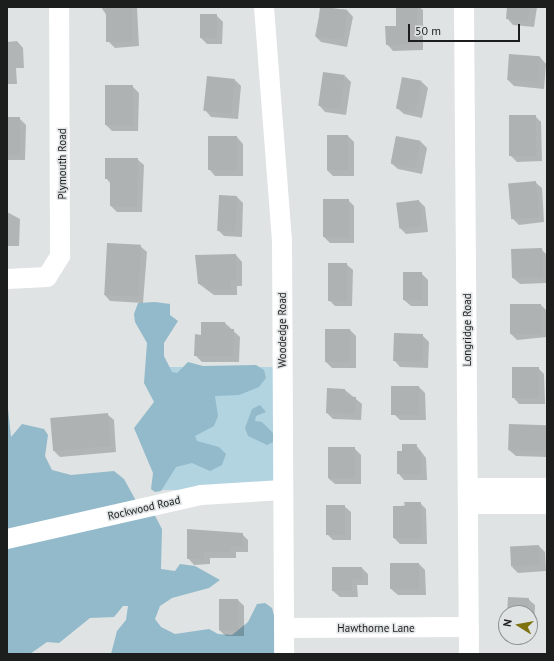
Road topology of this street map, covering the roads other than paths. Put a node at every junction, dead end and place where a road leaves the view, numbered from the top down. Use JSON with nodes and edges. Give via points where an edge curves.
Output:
{"nodes":[{"id":1,"x":59,"y":7,"type":"edge"},
{"id":2,"x":264,"y":7,"type":"edge"},
{"id":3,"x":464,"y":7,"type":"edge"},
{"id":4,"x":7,"y":279,"type":"edge"},
{"id":5,"x":547,"y":488,"type":"edge"},
{"id":6,"x":282,"y":490,"type":"junction"},
{"id":7,"x":468,"y":496,"type":"junction"},
{"id":8,"x":547,"y":504,"type":"edge"},
{"id":9,"x":7,"y":539,"type":"edge"},
{"id":10,"x":468,"y":627,"type":"junction"},
{"id":11,"x":284,"y":628,"type":"junction"},
{"id":12,"x":284,"y":654,"type":"edge"},
{"id":13,"x":468,"y":654,"type":"edge"}],
"edges":[{"from":1,"to":4,"type":"street","name":"Plymouth Road","via":[[62,67],[60,256],[47,277]]},
{"from":2,"to":6,"type":"street","name":"Woodedge Road","via":[[282,239]]},
{"from":3,"to":7,"type":"street","name":"Longridge Road"},
{"from":5,"to":7,"type":"street"},
{"from":6,"to":9,"type":"street","name":"Rockwood Road","via":[[201,495]]},
{"from":6,"to":11,"type":"street","name":"Woodedge Road"},
{"from":7,"to":8,"type":"street"},
{"from":7,"to":10,"type":"street","name":"Longridge Road"},
{"from":10,"to":11,"type":"street","name":"Hawthorne Lane"},
{"from":10,"to":13,"type":"street","name":"Longridge Road"},
{"from":11,"to":12,"type":"street","name":"Woodedge Road"}]}
